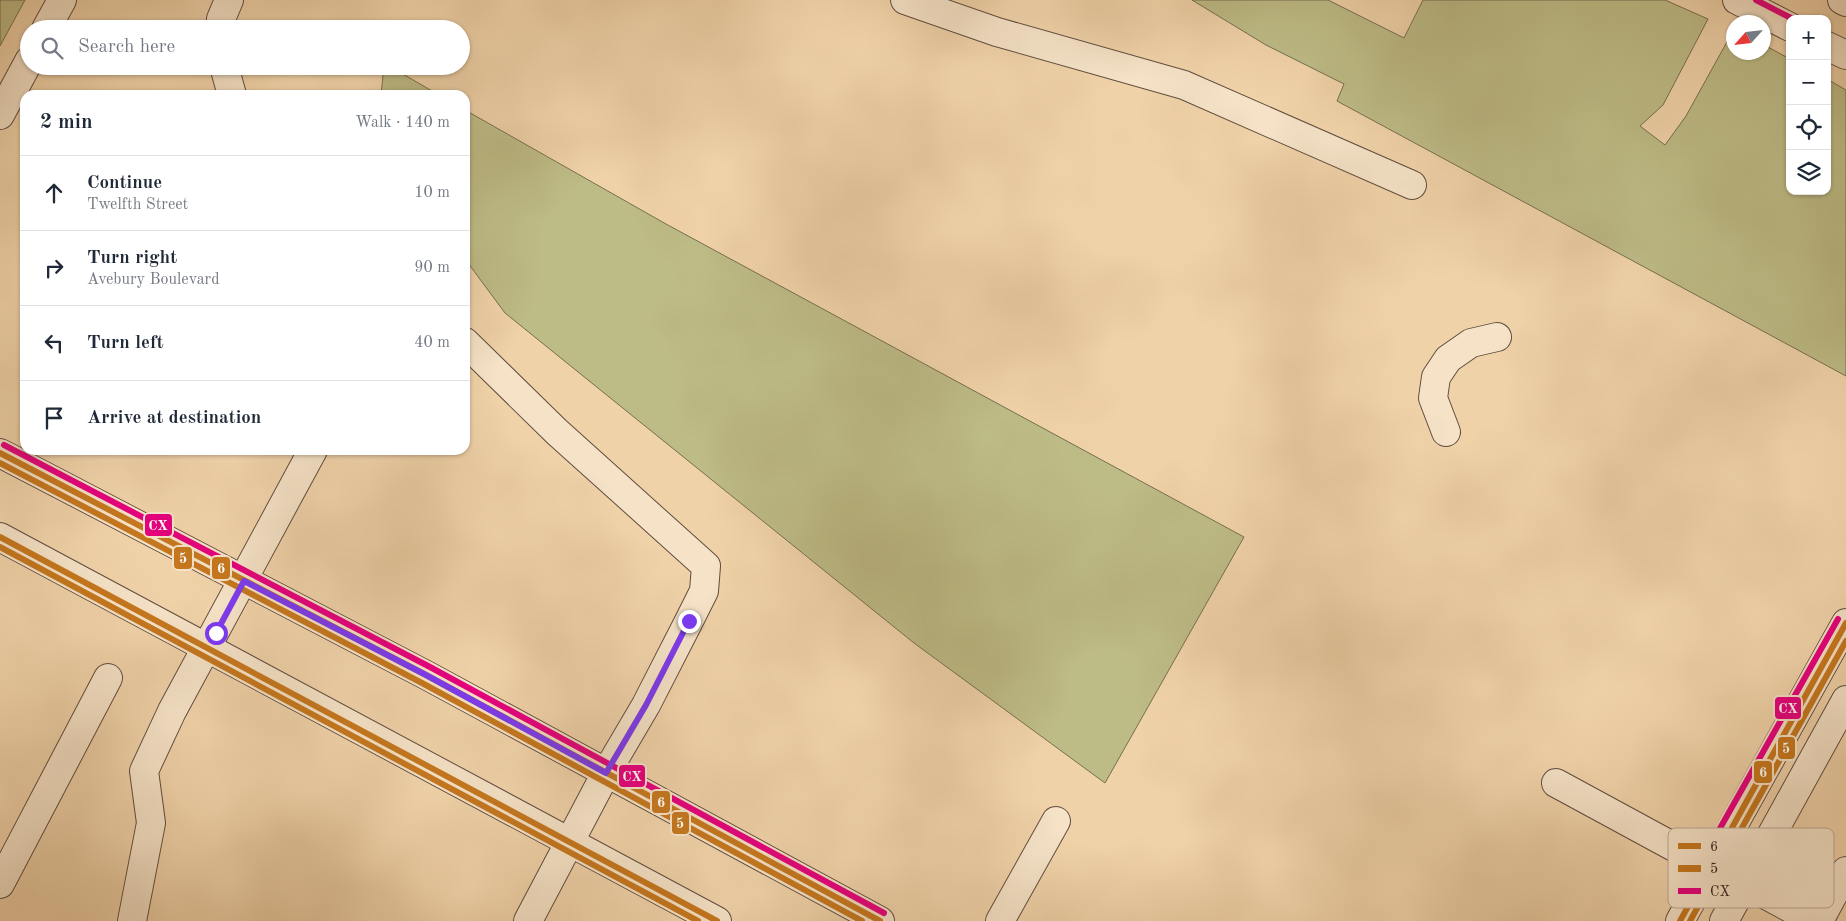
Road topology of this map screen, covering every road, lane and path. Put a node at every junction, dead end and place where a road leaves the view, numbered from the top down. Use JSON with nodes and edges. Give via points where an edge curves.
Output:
{"nodes":[{"id":1,"x":62,"y":0,"type":"edge"},
{"id":2,"x":229,"y":0,"type":"edge"},
{"id":3,"x":904,"y":0,"type":"edge"},
{"id":4,"x":1737,"y":0,"type":"edge"},
{"id":5,"x":1842,"y":0,"type":"edge"},
{"id":6,"x":1846,"y":2,"type":"edge"},
{"id":7,"x":51,"y":20,"type":"edge"},
{"id":8,"x":221,"y":20,"type":"edge"},
{"id":9,"x":1786,"y":25,"type":"edge"},
{"id":10,"x":1831,"y":48,"type":"edge"},
{"id":11,"x":1846,"y":55,"type":"edge"},
{"id":12,"x":21,"y":75,"type":"edge"},
{"id":13,"x":226,"y":75,"type":"edge"},
{"id":14,"x":231,"y":90,"type":"edge"},
{"id":15,"x":0,"y":114,"type":"edge"},
{"id":16,"x":1412,"y":185,"type":"dead end"},
{"id":17,"x":1497,"y":337,"type":"dead end"},
{"id":18,"x":470,"y":347,"type":"edge"},
{"id":19,"x":1446,"y":432,"type":"dead end"},
{"id":20,"x":5,"y":455,"type":"edge"},
{"id":21,"x":310,"y":455,"type":"edge"},
{"id":22,"x":0,"y":537,"type":"edge"},
{"id":23,"x":244,"y":581,"type":"junction"},
{"id":24,"x":1846,"y":623,"type":"edge"},
{"id":25,"x":207,"y":648,"type":"junction"},
{"id":26,"x":108,"y":678,"type":"dead end"},
{"id":27,"x":1846,"y":700,"type":"edge"},
{"id":28,"x":606,"y":773,"type":"junction"},
{"id":29,"x":1556,"y":783,"type":"dead end"},
{"id":30,"x":1056,"y":821,"type":"dead end"},
{"id":31,"x":1730,"y":828,"type":"edge"},
{"id":32,"x":1775,"y":828,"type":"edge"},
{"id":33,"x":570,"y":842,"type":"junction"},
{"id":34,"x":1668,"y":844,"type":"edge"},
{"id":35,"x":1846,"y":871,"type":"edge"},
{"id":36,"x":0,"y":884,"type":"edge"},
{"id":37,"x":1834,"y":893,"type":"edge"},
{"id":38,"x":1687,"y":908,"type":"edge"},
{"id":39,"x":1731,"y":908,"type":"edge"},
{"id":40,"x":1790,"y":908,"type":"edge"},
{"id":41,"x":1826,"y":908,"type":"edge"},
{"id":42,"x":132,"y":921,"type":"edge"},
{"id":43,"x":528,"y":921,"type":"edge"},
{"id":44,"x":717,"y":921,"type":"edge"},
{"id":45,"x":880,"y":921,"type":"edge"},
{"id":46,"x":1000,"y":921,"type":"edge"},
{"id":47,"x":1680,"y":921,"type":"edge"},
{"id":48,"x":1724,"y":921,"type":"edge"},
{"id":49,"x":1814,"y":921,"type":"edge"},
{"id":50,"x":1819,"y":921,"type":"edge"}],
"edges":[{"from":1,"to":7,"type":"street"},
{"from":2,"to":8,"type":"street"},
{"from":3,"to":16,"type":"street","via":[[997,32],[1184,85]]},
{"from":4,"to":9,"type":"street"},
{"from":5,"to":6,"type":"street"},
{"from":10,"to":11,"type":"street"},
{"from":12,"to":15,"type":"street"},
{"from":13,"to":14,"type":"street"},
{"from":17,"to":19,"type":"street","via":[[1471,343],[1448,359],[1436,377],[1433,398]]},
{"from":18,"to":28,"type":"street","via":[[538,414],[706,566],[704,591],[646,705]]},
{"from":20,"to":23,"type":"street"},
{"from":21,"to":23,"type":"street"},
{"from":22,"to":25,"type":"street"},
{"from":23,"to":25,"type":"street"},
{"from":23,"to":28,"type":"street"},
{"from":24,"to":31,"type":"street"},
{"from":25,"to":33,"type":"street"},
{"from":25,"to":42,"type":"street","via":[[144,771],[151,823]]},
{"from":26,"to":36,"type":"street"},
{"from":27,"to":32,"type":"street"},
{"from":28,"to":33,"type":"street"},
{"from":28,"to":45,"type":"street"},
{"from":29,"to":34,"type":"street"},
{"from":30,"to":46,"type":"street"},
{"from":33,"to":43,"type":"street"},
{"from":33,"to":44,"type":"street"},
{"from":35,"to":37,"type":"street"},
{"from":38,"to":47,"type":"street"},
{"from":39,"to":48,"type":"street"},
{"from":40,"to":49,"type":"street"},
{"from":41,"to":50,"type":"street"}]}
